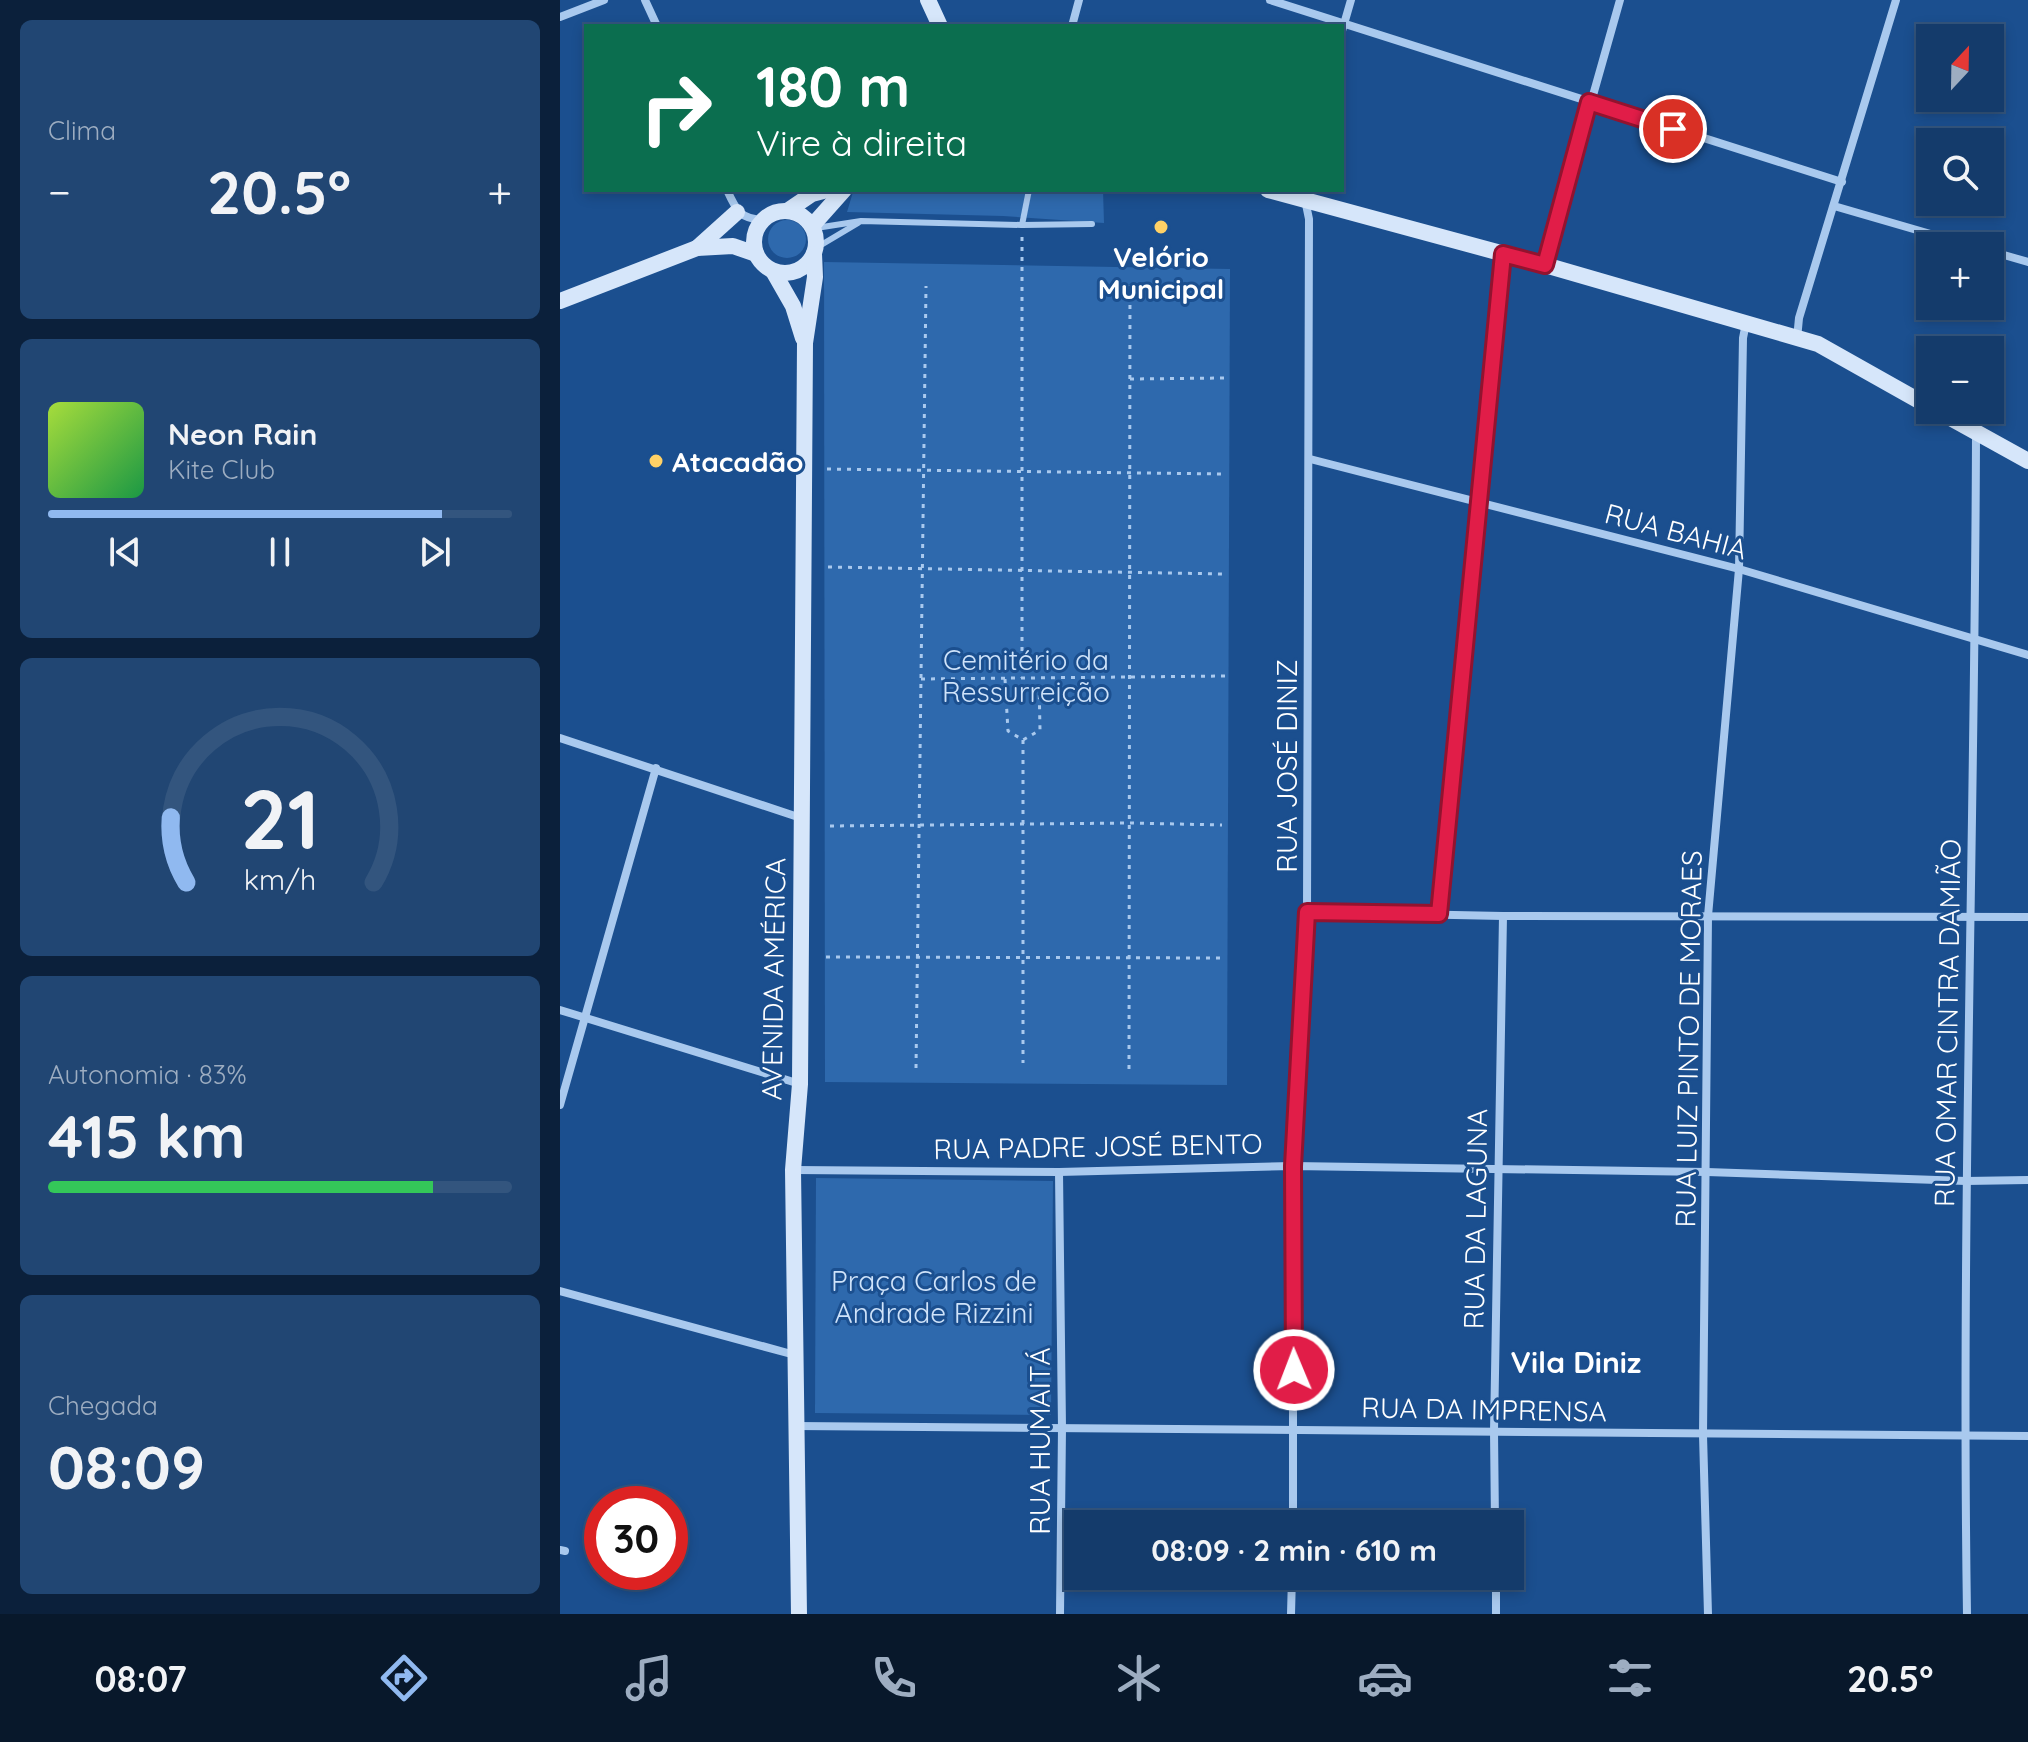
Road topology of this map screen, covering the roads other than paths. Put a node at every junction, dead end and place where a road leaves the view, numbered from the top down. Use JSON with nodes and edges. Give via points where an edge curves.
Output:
{"nodes":[{"id":1,"x":604,"y":0,"type":"edge"},
{"id":2,"x":645,"y":0,"type":"edge"},
{"id":3,"x":928,"y":0,"type":"edge"},
{"id":4,"x":1079,"y":0,"type":"edge"},
{"id":5,"x":1270,"y":0,"type":"edge"},
{"id":6,"x":1351,"y":0,"type":"edge"},
{"id":7,"x":1620,"y":0,"type":"edge"},
{"id":8,"x":1896,"y":0,"type":"edge"},
{"id":9,"x":560,"y":17,"type":"edge"},
{"id":10,"x":656,"y":24,"type":"edge"},
{"id":11,"x":939,"y":24,"type":"edge"},
{"id":12,"x":1073,"y":24,"type":"edge"},
{"id":13,"x":1335,"y":24,"type":"edge"},
{"id":14,"x":1344,"y":24,"type":"edge"},
{"id":15,"x":1344,"y":27,"type":"edge"},
{"id":16,"x":1589,"y":102,"type":"junction"},
{"id":17,"x":1842,"y":182,"type":"junction"},
{"id":18,"x":728,"y":192,"type":"edge"},
{"id":19,"x":820,"y":192,"type":"edge"},
{"id":20,"x":842,"y":192,"type":"edge"},
{"id":21,"x":1029,"y":192,"type":"edge"},
{"id":22,"x":1282,"y":192,"type":"edge"},
{"id":23,"x":1304,"y":195,"type":"edge"},
{"id":24,"x":1834,"y":206,"type":"junction"},
{"id":25,"x":787,"y":211,"type":"junction"},
{"id":26,"x":737,"y":212,"type":"junction"},
{"id":27,"x":763,"y":220,"type":"junction"},
{"id":28,"x":861,"y":221,"type":"junction"},
{"id":29,"x":1092,"y":224,"type":"dead end"},
{"id":30,"x":1022,"y":225,"type":"junction"},
{"id":31,"x":812,"y":227,"type":"junction"},
{"id":32,"x":1924,"y":232,"type":"edge"},
{"id":33,"x":697,"y":248,"type":"junction"},
{"id":34,"x":815,"y":251,"type":"junction"},
{"id":35,"x":756,"y":254,"type":"junction"},
{"id":36,"x":1503,"y":254,"type":"junction"},
{"id":37,"x":2004,"y":255,"type":"edge"},
{"id":38,"x":2028,"y":262,"type":"edge"},
{"id":39,"x":1545,"y":265,"type":"junction"},
{"id":40,"x":773,"y":271,"type":"junction"},
{"id":41,"x":560,"y":301,"type":"edge"},
{"id":42,"x":1746,"y":323,"type":"junction"},
{"id":43,"x":1797,"y":339,"type":"junction"},
{"id":44,"x":805,"y":343,"type":"junction"},
{"id":45,"x":1916,"y":399,"type":"edge"},
{"id":46,"x":1960,"y":424,"type":"edge"},
{"id":47,"x":1976,"y":433,"type":"junction"},
{"id":48,"x":2027,"y":457,"type":"edge"},
{"id":49,"x":1310,"y":459,"type":"junction"},
{"id":50,"x":1480,"y":503,"type":"junction"},
{"id":51,"x":1739,"y":569,"type":"junction"},
{"id":52,"x":1976,"y":640,"type":"junction"},
{"id":53,"x":2028,"y":655,"type":"edge"},
{"id":54,"x":560,"y":738,"type":"edge"},
{"id":55,"x":656,"y":768,"type":"junction"},
{"id":56,"x":801,"y":818,"type":"junction"},
{"id":57,"x":1307,"y":912,"type":"junction"},
{"id":58,"x":1439,"y":914,"type":"junction"},
{"id":59,"x":1503,"y":916,"type":"junction"},
{"id":60,"x":1708,"y":916,"type":"junction"},
{"id":61,"x":1970,"y":917,"type":"junction"},
{"id":62,"x":2028,"y":917,"type":"edge"},
{"id":63,"x":560,"y":1010,"type":"edge"},
{"id":64,"x":586,"y":1018,"type":"junction"},
{"id":65,"x":800,"y":1084,"type":"junction"},
{"id":66,"x":560,"y":1105,"type":"edge"},
{"id":67,"x":1293,"y":1166,"type":"junction"},
{"id":68,"x":1498,"y":1168,"type":"junction"},
{"id":69,"x":793,"y":1170,"type":"junction"},
{"id":70,"x":1059,"y":1172,"type":"junction"},
{"id":71,"x":1707,"y":1172,"type":"junction"},
{"id":72,"x":2028,"y":1180,"type":"edge"},
{"id":73,"x":1966,"y":1181,"type":"junction"},
{"id":74,"x":560,"y":1291,"type":"edge"},
{"id":75,"x":796,"y":1355,"type":"junction"},
{"id":76,"x":795,"y":1426,"type":"junction"},
{"id":77,"x":1062,"y":1428,"type":"junction"},
{"id":78,"x":1295,"y":1428,"type":"junction"},
{"id":79,"x":1494,"y":1431,"type":"junction"},
{"id":80,"x":1703,"y":1435,"type":"junction"},
{"id":81,"x":1964,"y":1436,"type":"junction"},
{"id":82,"x":2028,"y":1436,"type":"edge"},
{"id":83,"x":1293,"y":1510,"type":"edge"},
{"id":84,"x":1495,"y":1510,"type":"edge"},
{"id":85,"x":1292,"y":1590,"type":"edge"},
{"id":86,"x":1496,"y":1590,"type":"edge"},
{"id":87,"x":799,"y":1614,"type":"edge"},
{"id":88,"x":1060,"y":1614,"type":"edge"},
{"id":89,"x":1291,"y":1614,"type":"edge"},
{"id":90,"x":1496,"y":1614,"type":"edge"},
{"id":91,"x":1708,"y":1614,"type":"edge"},
{"id":92,"x":1967,"y":1614,"type":"edge"}],
"edges":[{"from":1,"to":9,"type":"street"},
{"from":2,"to":10,"type":"street"},
{"from":3,"to":11,"type":"street"},
{"from":4,"to":12,"type":"street"},
{"from":5,"to":13,"type":"street"},
{"from":6,"to":14,"type":"street"},
{"from":7,"to":16,"type":"street"},
{"from":8,"to":17,"type":"street"},
{"from":15,"to":16,"type":"street"},
{"from":16,"to":17,"type":"street"},
{"from":16,"to":39,"type":"street"},
{"from":17,"to":24,"type":"street"},
{"from":18,"to":26,"type":"street"},
{"from":19,"to":25,"type":"street"},
{"from":20,"to":31,"type":"street"},
{"from":21,"to":30,"type":"lane"},
{"from":22,"to":23,"type":"street"},
{"from":23,"to":36,"type":"street"},
{"from":23,"to":49,"type":"street","name":"RUA JOSÉ DINIZ","via":[[1309,219]]},
{"from":24,"to":32,"type":"street"},
{"from":24,"to":43,"type":"street"},
{"from":25,"to":27,"type":"street"},
{"from":25,"to":31,"type":"street"},
{"from":26,"to":27,"type":"street"},
{"from":26,"to":33,"type":"street"},
{"from":27,"to":35,"type":"street","via":[[755,232]]},
{"from":28,"to":30,"type":"lane"},
{"from":28,"to":31,"type":"lane"},
{"from":28,"to":34,"type":"lane"},
{"from":29,"to":30,"type":"lane"},
{"from":31,"to":34,"type":"street"},
{"from":33,"to":35,"type":"street","via":[[733,246]]},
{"from":33,"to":41,"type":"street"},
{"from":34,"to":40,"type":"street","via":[[801,269]]},
{"from":34,"to":44,"type":"street","name":"AVENIDA AMÉRICA"},
{"from":35,"to":40,"type":"street"},
{"from":36,"to":39,"type":"street"},
{"from":36,"to":50,"type":"street"},
{"from":37,"to":38,"type":"street"},
{"from":39,"to":42,"type":"street"},
{"from":40,"to":44,"type":"street","name":"AVENIDA AMÉRICA","via":[[793,306]]},
{"from":42,"to":43,"type":"street"},
{"from":42,"to":51,"type":"street","name":"RUA LUIZ PINTO DE MORAES"},
{"from":43,"to":45,"type":"street","via":[[1818,344]]},
{"from":44,"to":56,"type":"street","name":"AVENIDA AMÉRICA"},
{"from":46,"to":47,"type":"street"},
{"from":47,"to":48,"type":"street"},
{"from":47,"to":52,"type":"street","name":"RUA OMAR CINTRA DAMIÃO"},
{"from":49,"to":50,"type":"street","name":"RUA BAHIA"},
{"from":49,"to":57,"type":"street","name":"RUA JOSÉ DINIZ"},
{"from":50,"to":51,"type":"street","name":"RUA BAHIA"},
{"from":50,"to":58,"type":"street"},
{"from":51,"to":52,"type":"street","name":"RUA BAHIA"},
{"from":51,"to":60,"type":"street","name":"RUA LUIZ PINTO DE MORAES"},
{"from":52,"to":53,"type":"street","name":"RUA BAHIA"},
{"from":52,"to":61,"type":"street","name":"RUA OMAR CINTRA DAMIÃO"},
{"from":54,"to":55,"type":"street"},
{"from":55,"to":56,"type":"street"},
{"from":55,"to":64,"type":"street"},
{"from":56,"to":65,"type":"street","name":"AVENIDA AMÉRICA"},
{"from":57,"to":58,"type":"street"},
{"from":57,"to":67,"type":"street","name":"RUA JOSÉ DINIZ"},
{"from":58,"to":59,"type":"street"},
{"from":59,"to":60,"type":"street"},
{"from":59,"to":68,"type":"street","name":"RUA DA LAGUNA"},
{"from":60,"to":61,"type":"street"},
{"from":60,"to":71,"type":"street","name":"RUA LUIZ PINTO DE MORAES"},
{"from":61,"to":62,"type":"street"},
{"from":61,"to":73,"type":"street","name":"RUA OMAR CINTRA DAMIÃO"},
{"from":63,"to":64,"type":"street"},
{"from":64,"to":65,"type":"street"},
{"from":64,"to":66,"type":"street"},
{"from":65,"to":69,"type":"street","name":"AVENIDA AMÉRICA"},
{"from":67,"to":68,"type":"street","name":"RUA PADRE JOSÉ BENTO"},
{"from":67,"to":70,"type":"street","name":"RUA PADRE JOSÉ BENTO"},
{"from":67,"to":78,"type":"street","name":"RUA JOSÉ DINIZ"},
{"from":68,"to":71,"type":"street","name":"RUA PADRE JOSÉ BENTO"},
{"from":68,"to":79,"type":"street","name":"RUA DA LAGUNA"},
{"from":69,"to":70,"type":"street","name":"RUA PADRE JOSÉ BENTO"},
{"from":69,"to":75,"type":"street","name":"AVENIDA AMÉRICA"},
{"from":70,"to":77,"type":"street","name":"RUA HUMAITÁ"},
{"from":71,"to":73,"type":"street","name":"RUA PADRE JOSÉ BENTO"},
{"from":71,"to":80,"type":"street","name":"RUA LUIZ PINTO DE MORAES"},
{"from":72,"to":73,"type":"street","name":"RUA PADRE JOSÉ BENTO"},
{"from":73,"to":81,"type":"street","name":"RUA OMAR CINTRA DAMIÃO"},
{"from":74,"to":75,"type":"street"},
{"from":75,"to":76,"type":"street","name":"AVENIDA AMÉRICA"},
{"from":76,"to":77,"type":"street","name":"RUA DA IMPRENSA"},
{"from":76,"to":87,"type":"street","name":"AVENIDA AMÉRICA"},
{"from":77,"to":78,"type":"street","name":"RUA DA IMPRENSA"},
{"from":77,"to":88,"type":"street","name":"RUA HUMAITÁ"},
{"from":78,"to":79,"type":"street","name":"RUA DA IMPRENSA"},
{"from":78,"to":83,"type":"street","name":"RUA JOSÉ DINIZ"},
{"from":79,"to":80,"type":"street","name":"RUA DA IMPRENSA"},
{"from":79,"to":84,"type":"street","name":"RUA DA LAGUNA"},
{"from":80,"to":81,"type":"street","name":"RUA DA IMPRENSA"},
{"from":80,"to":91,"type":"street","name":"RUA LUIZ PINTO DE MORAES"},
{"from":81,"to":82,"type":"street","name":"RUA DA IMPRENSA"},
{"from":81,"to":92,"type":"street","name":"RUA OMAR CINTRA DAMIÃO"},
{"from":85,"to":89,"type":"street"},
{"from":86,"to":90,"type":"street"}]}
